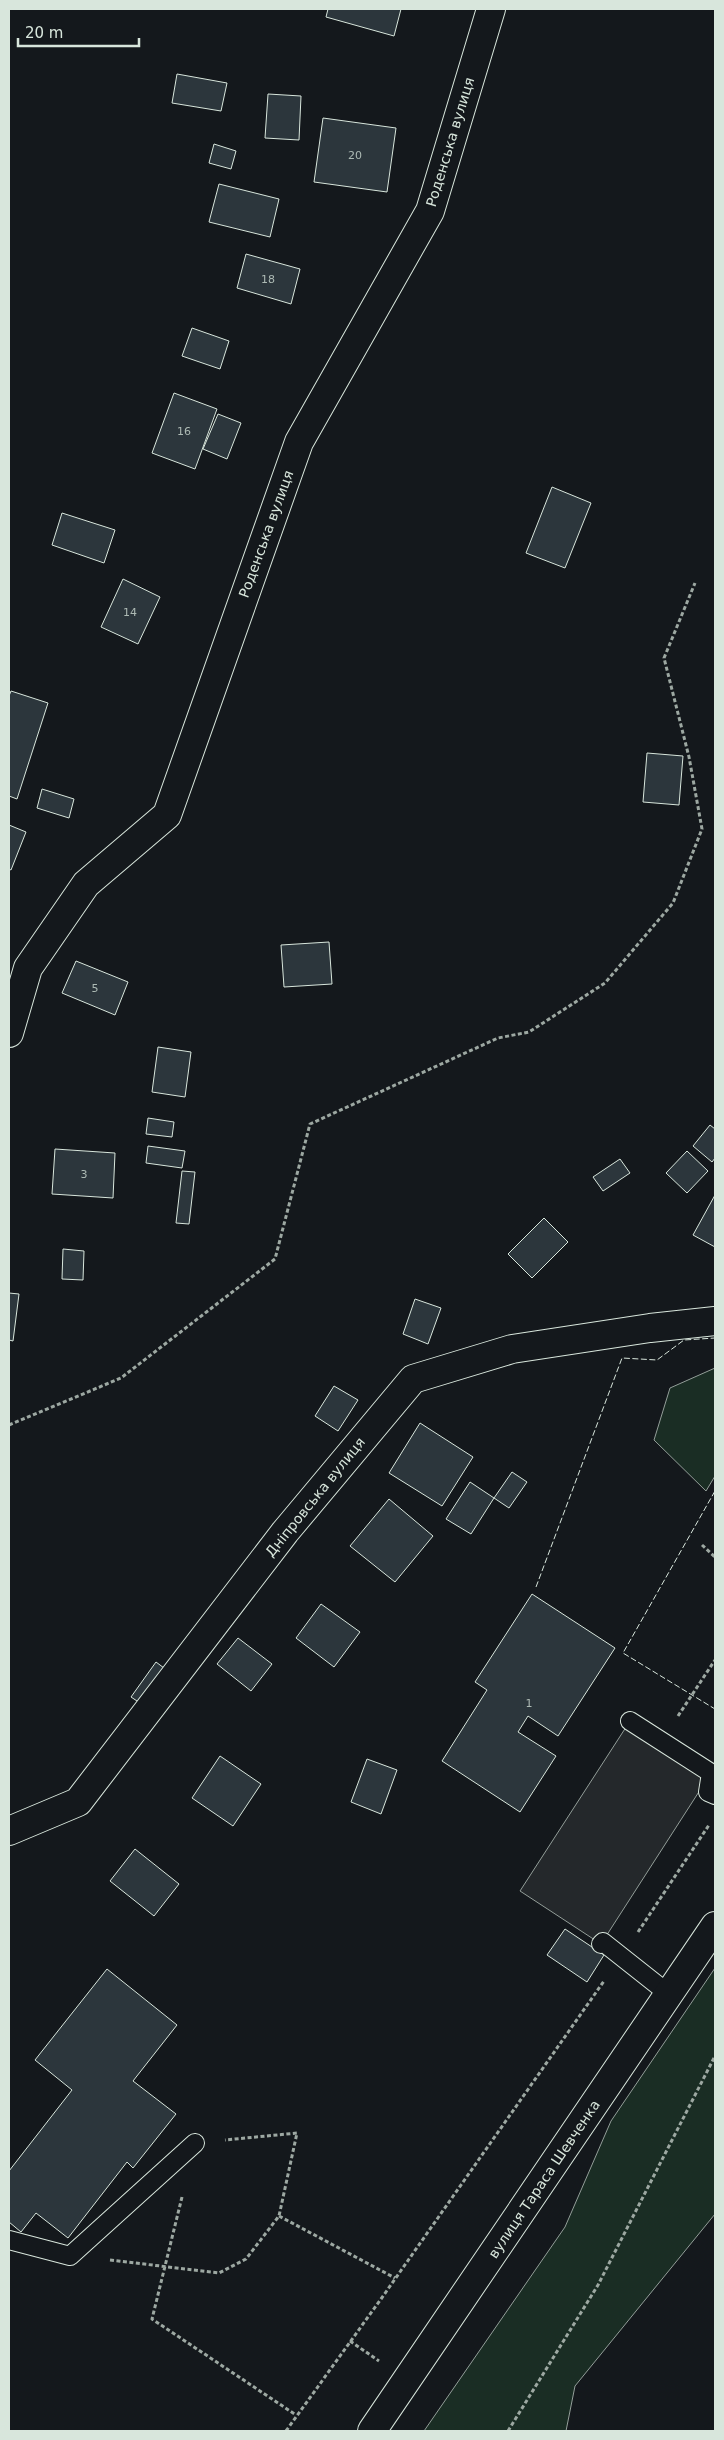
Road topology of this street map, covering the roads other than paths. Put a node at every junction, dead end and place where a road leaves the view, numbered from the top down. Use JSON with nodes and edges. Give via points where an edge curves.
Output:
{"nodes":[{"id":1,"x":491,"y":9,"type":"edge"},
{"id":2,"x":9,"y":1034,"type":"edge"},
{"id":3,"x":715,"y":1321,"type":"edge"},
{"id":4,"x":630,"y":1721,"type":"dead end"},
{"id":5,"x":715,"y":1795,"type":"edge"},
{"id":6,"x":9,"y":1831,"type":"edge"},
{"id":7,"x":715,"y":1926,"type":"edge"},
{"id":8,"x":601,"y":1944,"type":"dead end"},
{"id":9,"x":670,"y":1995,"type":"junction"},
{"id":10,"x":195,"y":2143,"type":"road end"},
{"id":11,"x":9,"y":2240,"type":"edge"},
{"id":12,"x":372,"y":2431,"type":"edge"}],
"edges":[{"from":1,"to":2,"type":"street","name":"Роденська вулиця","via":[[430,211],[299,442],[167,816],[86,884],[28,968]]},
{"from":3,"to":6,"type":"street","name":"Дніпровська вулиця","via":[[512,1349],[414,1379],[285,1532],[78,1802]]},
{"from":4,"to":5,"type":"lane","via":[[711,1773],[708,1792]]},
{"from":7,"to":9,"type":"street","name":"вулиця Тараса Шевченка"},
{"from":8,"to":9,"type":"lane","via":[[603,1942],[622,1956]]},
{"from":9,"to":12,"type":"street","name":"вулиця Тараса Шевченка"},
{"from":10,"to":11,"type":"lane","via":[[70,2256]]}]}
